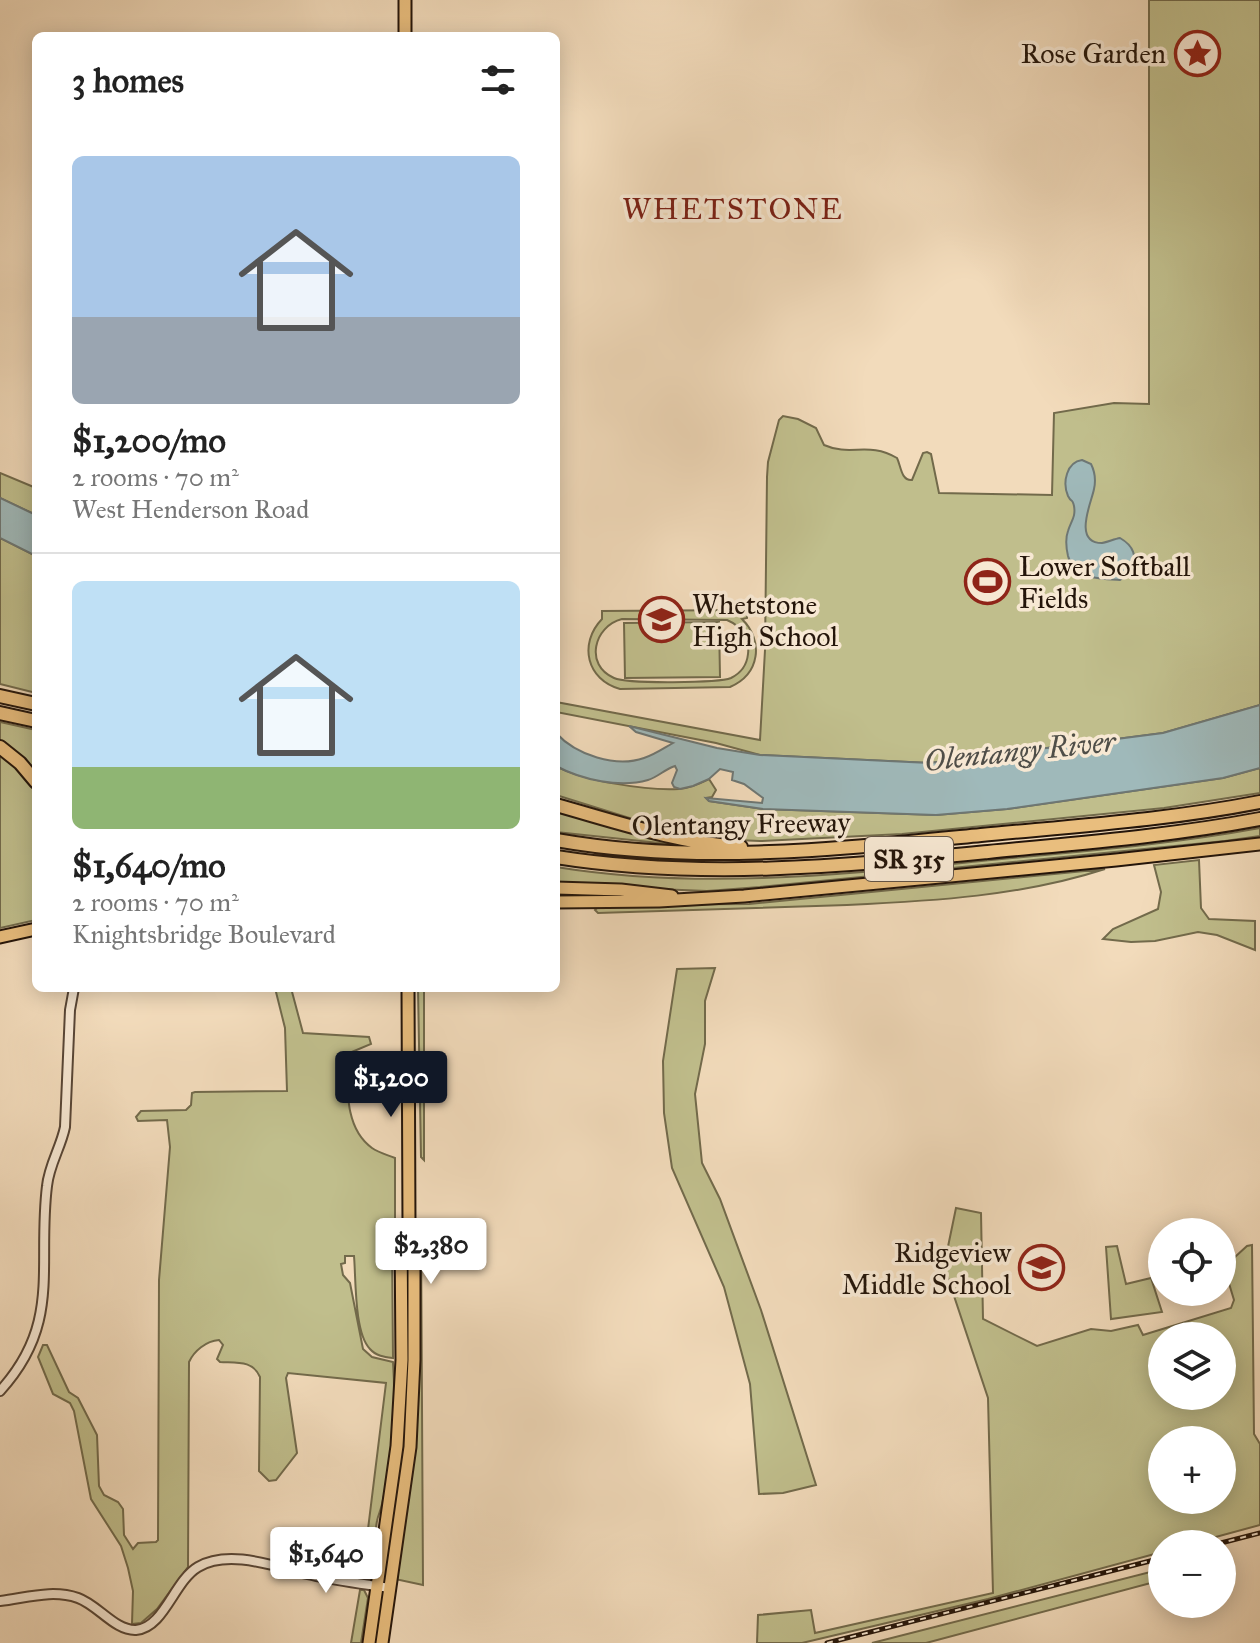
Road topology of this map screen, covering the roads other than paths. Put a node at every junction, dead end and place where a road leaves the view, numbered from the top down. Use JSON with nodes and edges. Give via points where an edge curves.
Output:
{"nodes":[{"id":1,"x":405,"y":0,"type":"edge"},
{"id":2,"x":405,"y":32,"type":"edge"},
{"id":3,"x":0,"y":696,"type":"edge"},
{"id":4,"x":32,"y":703,"type":"edge"},
{"id":5,"x":0,"y":713,"type":"edge"},
{"id":6,"x":32,"y":720,"type":"edge"},
{"id":7,"x":0,"y":747,"type":"edge"},
{"id":8,"x":32,"y":777,"type":"edge"},
{"id":9,"x":1260,"y":802,"type":"edge"},
{"id":10,"x":560,"y":806,"type":"edge"},
{"id":11,"x":1260,"y":819,"type":"edge"},
{"id":12,"x":560,"y":841,"type":"edge"},
{"id":13,"x":1260,"y":844,"type":"edge"},
{"id":14,"x":825,"y":850,"type":"junction"},
{"id":15,"x":560,"y":858,"type":"edge"},
{"id":16,"x":560,"y":888,"type":"edge"},
{"id":17,"x":689,"y":898,"type":"junction"},
{"id":18,"x":560,"y":902,"type":"edge"},
{"id":19,"x":32,"y":930,"type":"edge"},
{"id":20,"x":0,"y":937,"type":"edge"},
{"id":21,"x":73,"y":992,"type":"edge"},
{"id":22,"x":408,"y":992,"type":"edge"},
{"id":23,"x":409,"y":1224,"type":"junction"},
{"id":24,"x":0,"y":1391,"type":"edge"},
{"id":25,"x":377,"y":1586,"type":"junction"},
{"id":26,"x":390,"y":1588,"type":"junction"},
{"id":27,"x":0,"y":1601,"type":"edge"},
{"id":28,"x":369,"y":1643,"type":"edge"},
{"id":29,"x":382,"y":1643,"type":"edge"}],
"edges":[{"from":1,"to":2,"type":"main road"},
{"from":3,"to":4,"type":"highway"},
{"from":5,"to":6,"type":"highway"},
{"from":7,"to":8,"type":"highway"},
{"from":9,"to":14,"type":"highway","name":"Olentangy Freeway","number":"SR 315","via":[[1162,818]]},
{"from":10,"to":14,"type":"highway","via":[[705,844]]},
{"from":11,"to":15,"type":"highway","name":"Olentangy Freeway","number":"SR 315","via":[[1164,834],[778,870],[642,868]]},
{"from":12,"to":14,"type":"highway","name":"Olentangy Freeway","number":"SR 315","via":[[705,854]]},
{"from":13,"to":17,"type":"main road"},
{"from":16,"to":17,"type":"main road"},
{"from":17,"to":18,"type":"main road"},
{"from":19,"to":20,"type":"main road"},
{"from":21,"to":24,"type":"street","via":[[65,1127],[47,1181],[45,1292],[23,1363]]},
{"from":22,"to":23,"type":"main road"},
{"from":23,"to":25,"type":"main road","via":[[401,1231],[397,1446]]},
{"from":23,"to":26,"type":"main road","via":[[414,1232],[410,1447]]},
{"from":25,"to":26,"type":"street"},
{"from":25,"to":27,"type":"street","via":[[270,1564],[210,1562],[184,1578],[152,1623],[134,1630],[68,1595]]},
{"from":25,"to":28,"type":"main road"},
{"from":26,"to":29,"type":"main road"}]}
